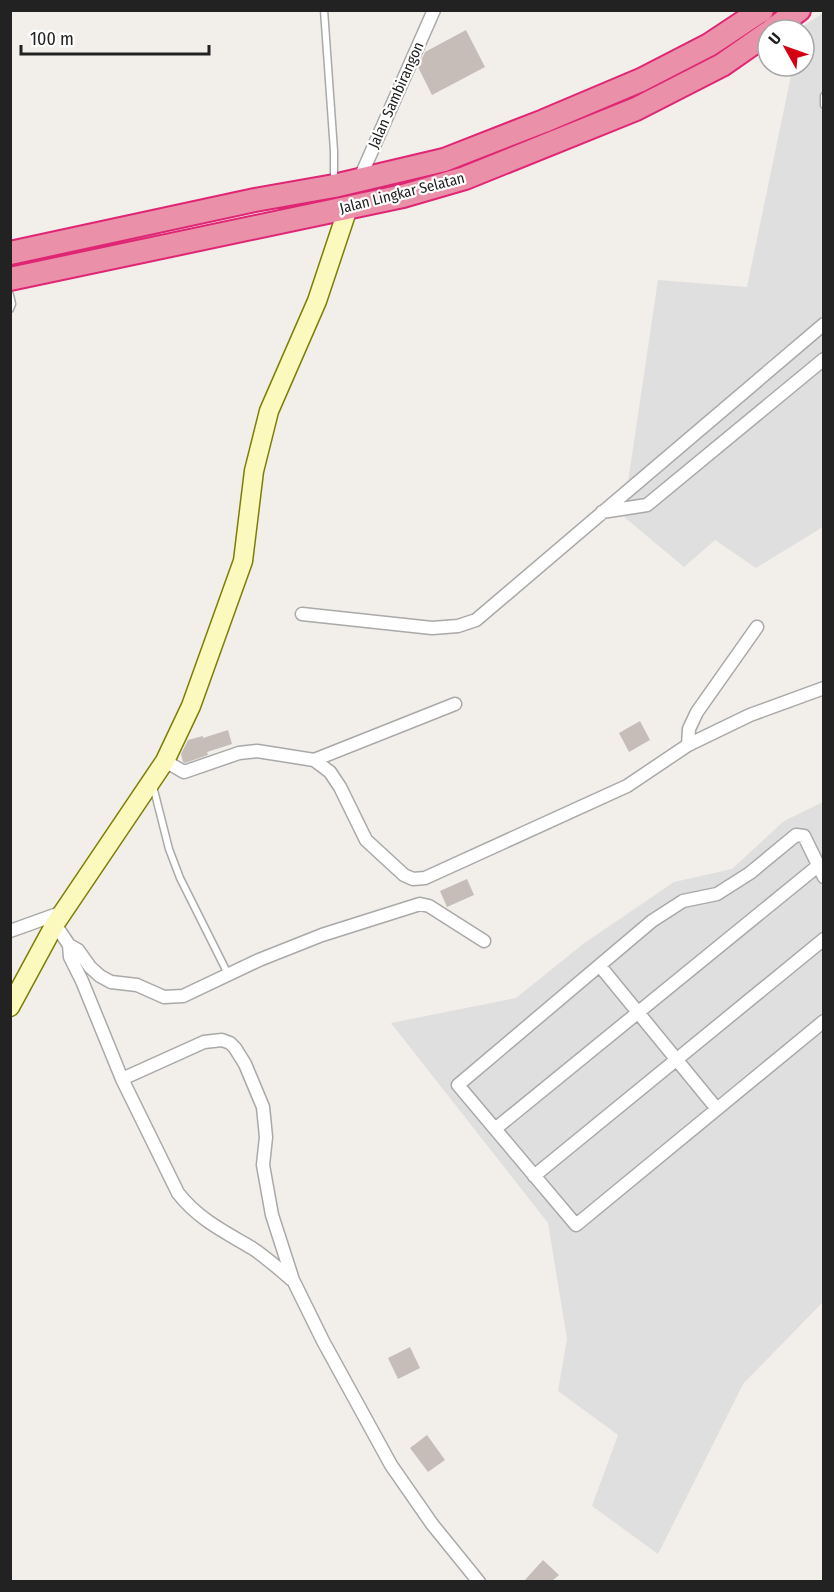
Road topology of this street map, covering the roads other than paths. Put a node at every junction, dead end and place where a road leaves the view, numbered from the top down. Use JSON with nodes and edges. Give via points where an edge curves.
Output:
{"nodes":[{"id":1,"x":324,"y":10,"type":"edge"},
{"id":2,"x":434,"y":10,"type":"edge"},
{"id":3,"x":798,"y":10,"type":"edge"},
{"id":4,"x":774,"y":18,"type":"edge"},
{"id":5,"x":756,"y":25,"type":"edge"},
{"id":6,"x":756,"y":28,"type":"edge"},
{"id":7,"x":824,"y":96,"type":"edge"},
{"id":8,"x":824,"y":105,"type":"edge"},
{"id":9,"x":359,"y":180,"type":"junction"},
{"id":10,"x":334,"y":186,"type":"junction"},
{"id":11,"x":348,"y":208,"type":"junction"},
{"id":12,"x":197,"y":212,"type":"junction"},
{"id":13,"x":200,"y":239,"type":"junction"},
{"id":14,"x":10,"y":252,"type":"edge"},
{"id":15,"x":10,"y":279,"type":"edge"},
{"id":16,"x":10,"y":295,"type":"edge"},
{"id":17,"x":10,"y":309,"type":"edge"},
{"id":18,"x":824,"y":324,"type":"edge"},
{"id":19,"x":824,"y":359,"type":"edge"},
{"id":20,"x":602,"y":512,"type":"junction"},
{"id":21,"x":302,"y":614,"type":"dead end"},
{"id":22,"x":757,"y":627,"type":"dead end"},
{"id":23,"x":824,"y":688,"type":"edge"},
{"id":24,"x":455,"y":704,"type":"dead end"},
{"id":25,"x":688,"y":746,"type":"junction"},
{"id":26,"x":165,"y":760,"type":"junction"},
{"id":27,"x":314,"y":760,"type":"junction"},
{"id":28,"x":151,"y":780,"type":"junction"},
{"id":29,"x":821,"y":871,"type":"edge"},
{"id":30,"x":59,"y":918,"type":"junction"},
{"id":31,"x":10,"y":931,"type":"edge"},
{"id":32,"x":824,"y":939,"type":"edge"},
{"id":33,"x":484,"y":941,"type":"dead end"},
{"id":34,"x":69,"y":945,"type":"junction"},
{"id":35,"x":600,"y":966,"type":"junction"},
{"id":36,"x":229,"y":976,"type":"junction"},
{"id":37,"x":13,"y":998,"type":"edge"},
{"id":38,"x":638,"y":1012,"type":"junction"},
{"id":39,"x":824,"y":1021,"type":"edge"},
{"id":40,"x":677,"y":1060,"type":"junction"},
{"id":41,"x":122,"y":1079,"type":"junction"},
{"id":42,"x":717,"y":1109,"type":"junction"},
{"id":43,"x":495,"y":1130,"type":"junction"},
{"id":44,"x":534,"y":1176,"type":"junction"},
{"id":45,"x":293,"y":1280,"type":"junction"},
{"id":46,"x":479,"y":1581,"type":"edge"}],
"edges":[{"from":1,"to":10,"type":"lane"},
{"from":2,"to":9,"type":"street","name":"Jalan Sambirangon"},
{"from":3,"to":4,"type":"highway","name":"Jalan Lingkar Selatan"},
{"from":5,"to":9,"type":"highway","name":"Jalan Lingkar Selatan","via":[[544,121],[444,160]]},
{"from":6,"to":11,"type":"highway","name":"Jalan Lingkar Selatan","via":[[722,65],[636,109],[465,178]]},
{"from":7,"to":8,"type":"lane"},
{"from":9,"to":10,"type":"highway","name":"Jalan Lingkar Selatan"},
{"from":10,"to":12,"type":"highway","name":"Jalan Lingkar Selatan"},
{"from":11,"to":13,"type":"highway","name":"Jalan Lingkar Selatan"},
{"from":11,"to":26,"type":"street","via":[[317,301],[269,411],[254,471],[243,561],[191,706]]},
{"from":12,"to":13,"type":"highway"},
{"from":12,"to":14,"type":"highway","name":"Jalan Lingkar Selatan"},
{"from":13,"to":15,"type":"highway","name":"Jalan Lingkar Selatan"},
{"from":16,"to":17,"type":"lane"},
{"from":18,"to":20,"type":"street"},
{"from":19,"to":20,"type":"street","via":[[647,505]]},
{"from":20,"to":21,"type":"street","via":[[468,624],[432,628]]},
{"from":22,"to":25,"type":"street","via":[[697,712],[689,729]]},
{"from":23,"to":25,"type":"street","via":[[750,715]]},
{"from":24,"to":27,"type":"street"},
{"from":25,"to":27,"type":"street","via":[[627,786],[425,878],[413,879],[366,840],[330,772]]},
{"from":26,"to":27,"type":"street","via":[[184,772],[239,753],[257,751]]},
{"from":26,"to":28,"type":"street"},
{"from":28,"to":30,"type":"street"},
{"from":28,"to":36,"type":"lane","via":[[180,878]]},
{"from":29,"to":35,"type":"street","via":[[804,836],[796,835],[717,894],[683,902],[652,921]]},
{"from":29,"to":38,"type":"street"},
{"from":30,"to":31,"type":"street"},
{"from":30,"to":34,"type":"street"},
{"from":30,"to":37,"type":"street"},
{"from":32,"to":40,"type":"street"},
{"from":33,"to":36,"type":"street","via":[[420,904],[322,935]]},
{"from":34,"to":36,"type":"street","via":[[100,976],[164,997],[183,996]]},
{"from":34,"to":41,"type":"street","via":[[70,957]]},
{"from":35,"to":38,"type":"street"},
{"from":35,"to":43,"type":"street","via":[[458,1085]]},
{"from":38,"to":40,"type":"street"},
{"from":38,"to":43,"type":"street"},
{"from":39,"to":42,"type":"street"},
{"from":40,"to":42,"type":"street"},
{"from":40,"to":44,"type":"street"},
{"from":41,"to":45,"type":"street","via":[[187,1205]]},
{"from":41,"to":45,"type":"street","via":[[204,1042],[222,1040],[235,1048],[263,1107],[266,1187]]},
{"from":42,"to":44,"type":"street","via":[[576,1225]]},
{"from":43,"to":44,"type":"street"},
{"from":45,"to":46,"type":"street","via":[[391,1465]]}]}
